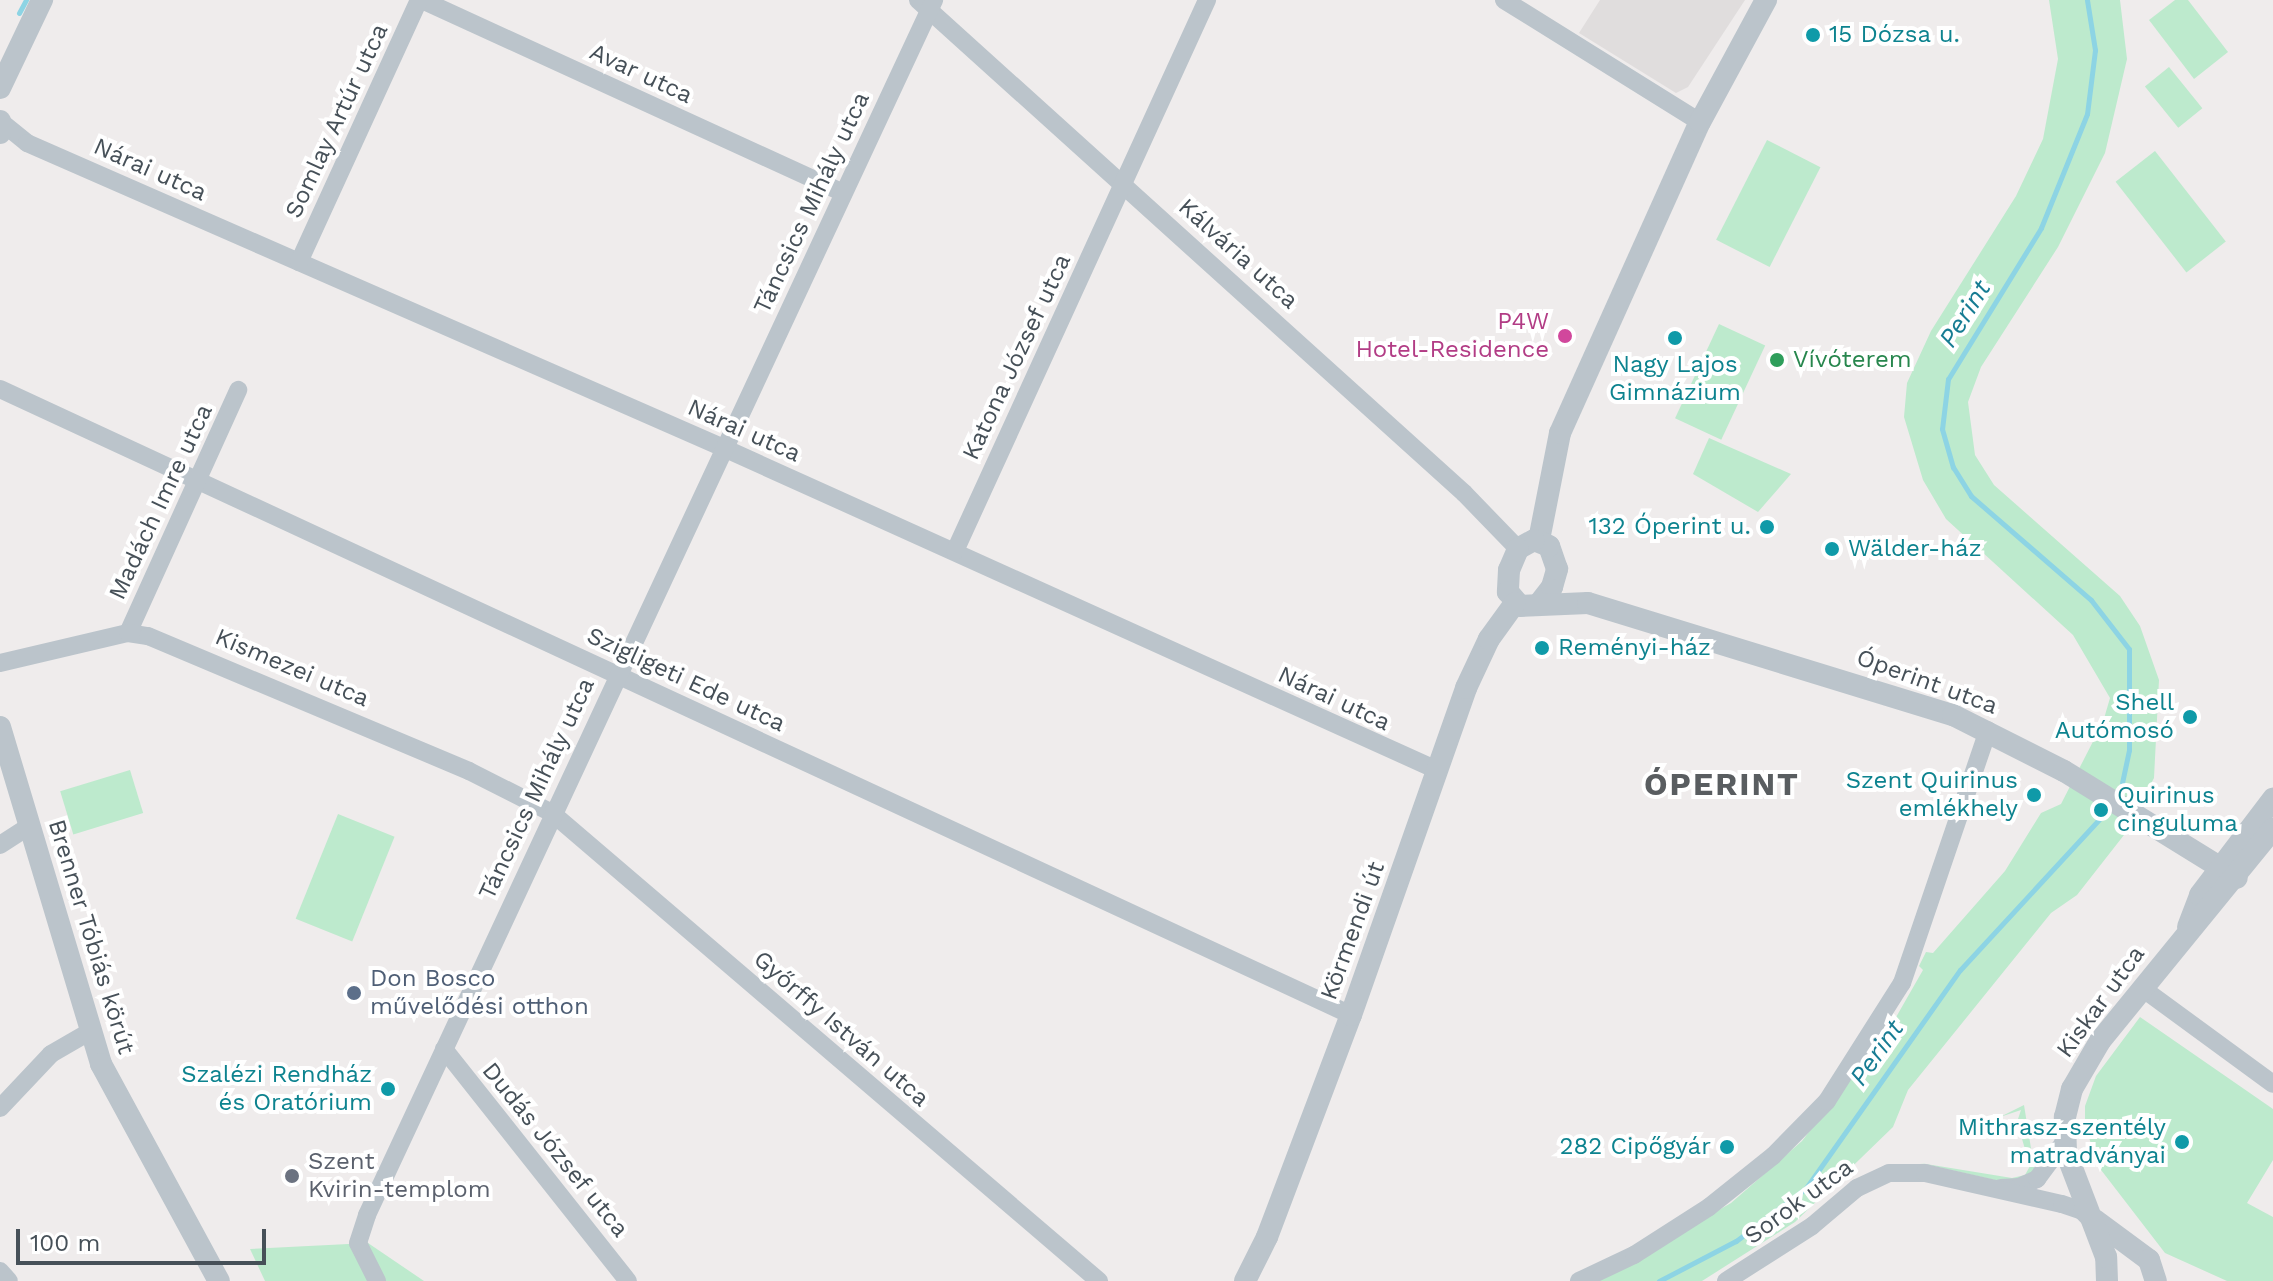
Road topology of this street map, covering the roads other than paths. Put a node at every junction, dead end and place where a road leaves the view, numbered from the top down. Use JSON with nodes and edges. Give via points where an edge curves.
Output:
{"nodes":[{"id":1,"x":42,"y":0,"type":"edge"},
{"id":2,"x":420,"y":0,"type":"edge"},
{"id":3,"x":1207,"y":0,"type":"edge"},
{"id":4,"x":1504,"y":0,"type":"edge"},
{"id":5,"x":1766,"y":0,"type":"edge"},
{"id":6,"x":927,"y":3,"type":"edge"},
{"id":7,"x":0,"y":87,"type":"edge"},
{"id":8,"x":0,"y":121,"type":"edge"},
{"id":9,"x":1700,"y":122,"type":"junction"},
{"id":10,"x":0,"y":133,"type":"edge"},
{"id":11,"x":0,"y":142,"type":"edge"},
{"id":12,"x":27,"y":143,"type":"junction"},
{"id":13,"x":1124,"y":182,"type":"junction"},
{"id":14,"x":841,"y":192,"type":"junction"},
{"id":15,"x":299,"y":262,"type":"junction"},
{"id":16,"x":0,"y":389,"type":"edge"},
{"id":17,"x":238,"y":390,"type":"dead end"},
{"id":18,"x":726,"y":449,"type":"junction"},
{"id":19,"x":199,"y":477,"type":"junction"},
{"id":20,"x":1528,"y":544,"type":"junction"},
{"id":21,"x":955,"y":551,"type":"junction"},
{"id":22,"x":1557,"y":569,"type":"junction"},
{"id":23,"x":1515,"y":603,"type":"junction"},
{"id":24,"x":1588,"y":603,"type":"junction"},
{"id":25,"x":1538,"y":605,"type":"junction"},
{"id":26,"x":128,"y":633,"type":"junction"},
{"id":27,"x":0,"y":663,"type":"edge"},
{"id":28,"x":616,"y":674,"type":"junction"},
{"id":29,"x":0,"y":727,"type":"edge"},
{"id":30,"x":1988,"y":730,"type":"junction"},
{"id":31,"x":1437,"y":770,"type":"junction"},
{"id":32,"x":2273,"y":799,"type":"edge"},
{"id":33,"x":552,"y":813,"type":"junction"},
{"id":34,"x":29,"y":826,"type":"junction"},
{"id":35,"x":2273,"y":829,"type":"edge"},
{"id":36,"x":0,"y":845,"type":"edge"},
{"id":37,"x":2230,"y":872,"type":"junction"},
{"id":38,"x":2142,"y":988,"type":"junction"},
{"id":39,"x":1351,"y":1015,"type":"junction"},
{"id":40,"x":89,"y":1032,"type":"junction"},
{"id":41,"x":444,"y":1049,"type":"junction"},
{"id":42,"x":2273,"y":1084,"type":"edge"},
{"id":43,"x":0,"y":1108,"type":"edge"},
{"id":44,"x":2065,"y":1141,"type":"junction"},
{"id":45,"x":1978,"y":1186,"type":"junction"},
{"id":46,"x":2092,"y":1218,"type":"junction"},
{"id":47,"x":2148,"y":1265,"type":"edge"},
{"id":48,"x":0,"y":1271,"type":"edge"},
{"id":49,"x":2107,"y":1277,"type":"edge"},
{"id":50,"x":9,"y":1281,"type":"edge"},
{"id":51,"x":219,"y":1281,"type":"edge"},
{"id":52,"x":377,"y":1281,"type":"edge"},
{"id":53,"x":628,"y":1281,"type":"edge"},
{"id":54,"x":1099,"y":1281,"type":"edge"},
{"id":55,"x":1245,"y":1281,"type":"edge"},
{"id":56,"x":1579,"y":1281,"type":"edge"},
{"id":57,"x":1726,"y":1281,"type":"edge"},
{"id":58,"x":2177,"y":1281,"type":"edge"}],
"edges":[{"from":1,"to":7,"type":"street"},
{"from":2,"to":14,"type":"street","name":"Avar utca"},
{"from":2,"to":15,"type":"street","name":"Somlay Artúr utca"},
{"from":3,"to":13,"type":"street","name":"Katona József utca"},
{"from":4,"to":9,"type":"street"},
{"from":5,"to":9,"type":"street"},
{"from":6,"to":13,"type":"street","name":"Kálvária utca"},
{"from":6,"to":14,"type":"street","name":"Táncsics Mihály utca"},
{"from":8,"to":10,"type":"street"},
{"from":8,"to":12,"type":"street","name":"Nárai utca"},
{"from":9,"to":20,"type":"street","via":[[1560,433]]},
{"from":11,"to":12,"type":"street","name":"Nárai utca"},
{"from":12,"to":15,"type":"street","name":"Nárai utca"},
{"from":13,"to":20,"type":"street","name":"Kálvária utca","via":[[1481,508]]},
{"from":13,"to":21,"type":"street","name":"Katona József utca"},
{"from":14,"to":18,"type":"street","name":"Táncsics Mihály utca"},
{"from":15,"to":18,"type":"street","name":"Nárai utca"},
{"from":16,"to":19,"type":"street","name":"Szigligeti Ede utca"},
{"from":17,"to":19,"type":"street","name":"Madách Imre utca"},
{"from":18,"to":21,"type":"street","name":"Nárai utca"},
{"from":18,"to":28,"type":"street","name":"Táncsics Mihály utca"},
{"from":19,"to":26,"type":"street","name":"Madách Imre utca"},
{"from":19,"to":28,"type":"street","name":"Szigligeti Ede utca"},
{"from":20,"to":22,"type":"street","via":[[1549,546]]},
{"from":20,"to":23,"type":"street","via":[[1507,586]]},
{"from":21,"to":31,"type":"street","name":"Nárai utca"},
{"from":22,"to":24,"type":"street","name":"Óperint utca","via":[[1569,589]]},
{"from":22,"to":25,"type":"street"},
{"from":23,"to":25,"type":"street"},
{"from":23,"to":31,"type":"street","name":"Körmendi út","via":[[1479,659]]},
{"from":24,"to":25,"type":"street","name":"Óperint utca"},
{"from":24,"to":30,"type":"street","name":"Óperint utca"},
{"from":26,"to":27,"type":"street","name":"Kismezei utca"},
{"from":26,"to":33,"type":"street","name":"Kismezei utca","via":[[183,647],[510,789]]},
{"from":28,"to":33,"type":"street","name":"Táncsics Mihály utca"},
{"from":28,"to":39,"type":"street","name":"Szigligeti Ede utca"},
{"from":29,"to":34,"type":"street","name":"Brenner Tóbiás körút"},
{"from":30,"to":37,"type":"street","name":"Óperint utca"},
{"from":30,"to":56,"type":"street","via":[[1902,983],[1827,1101],[1773,1156],[1709,1207],[1634,1255]]},
{"from":31,"to":39,"type":"street","name":"Körmendi út"},
{"from":32,"to":37,"type":"street","name":"Kiskar utca"},
{"from":33,"to":41,"type":"street","name":"Táncsics Mihály utca"},
{"from":33,"to":54,"type":"street","name":"Győrffy István utca"},
{"from":34,"to":36,"type":"street"},
{"from":34,"to":40,"type":"street","name":"Brenner Tóbiás körút"},
{"from":35,"to":37,"type":"street","name":"Kiskar utca"},
{"from":37,"to":38,"type":"street","name":"Kiskar utca","via":[[2197,901],[2184,933]]},
{"from":38,"to":42,"type":"street"},
{"from":38,"to":44,"type":"street","name":"Kiskar utca","via":[[2094,1050],[2067,1106]]},
{"from":39,"to":55,"type":"street","name":"Körmendi út","via":[[1267,1237]]},
{"from":40,"to":43,"type":"street","via":[[51,1054]]},
{"from":40,"to":51,"type":"street","name":"Brenner Tóbiás körút","via":[[121,1105]]},
{"from":41,"to":52,"type":"street","name":"Táncsics Mihály utca","via":[[358,1243]]},
{"from":41,"to":53,"type":"street","name":"Dudás József utca"},
{"from":44,"to":45,"type":"street","via":[[2029,1184],[2008,1189]]},
{"from":44,"to":46,"type":"street","via":[[2074,1181]]},
{"from":45,"to":46,"type":"street","via":[[2077,1208]]},
{"from":45,"to":57,"type":"street","name":"Sorok utca","via":[[1903,1171],[1866,1182],[1812,1226]]},
{"from":46,"to":47,"type":"street"},
{"from":46,"to":49,"type":"street"},
{"from":47,"to":49,"type":"street","via":[[2120,1256]]},
{"from":47,"to":58,"type":"street"},
{"from":48,"to":50,"type":"street"}]}
